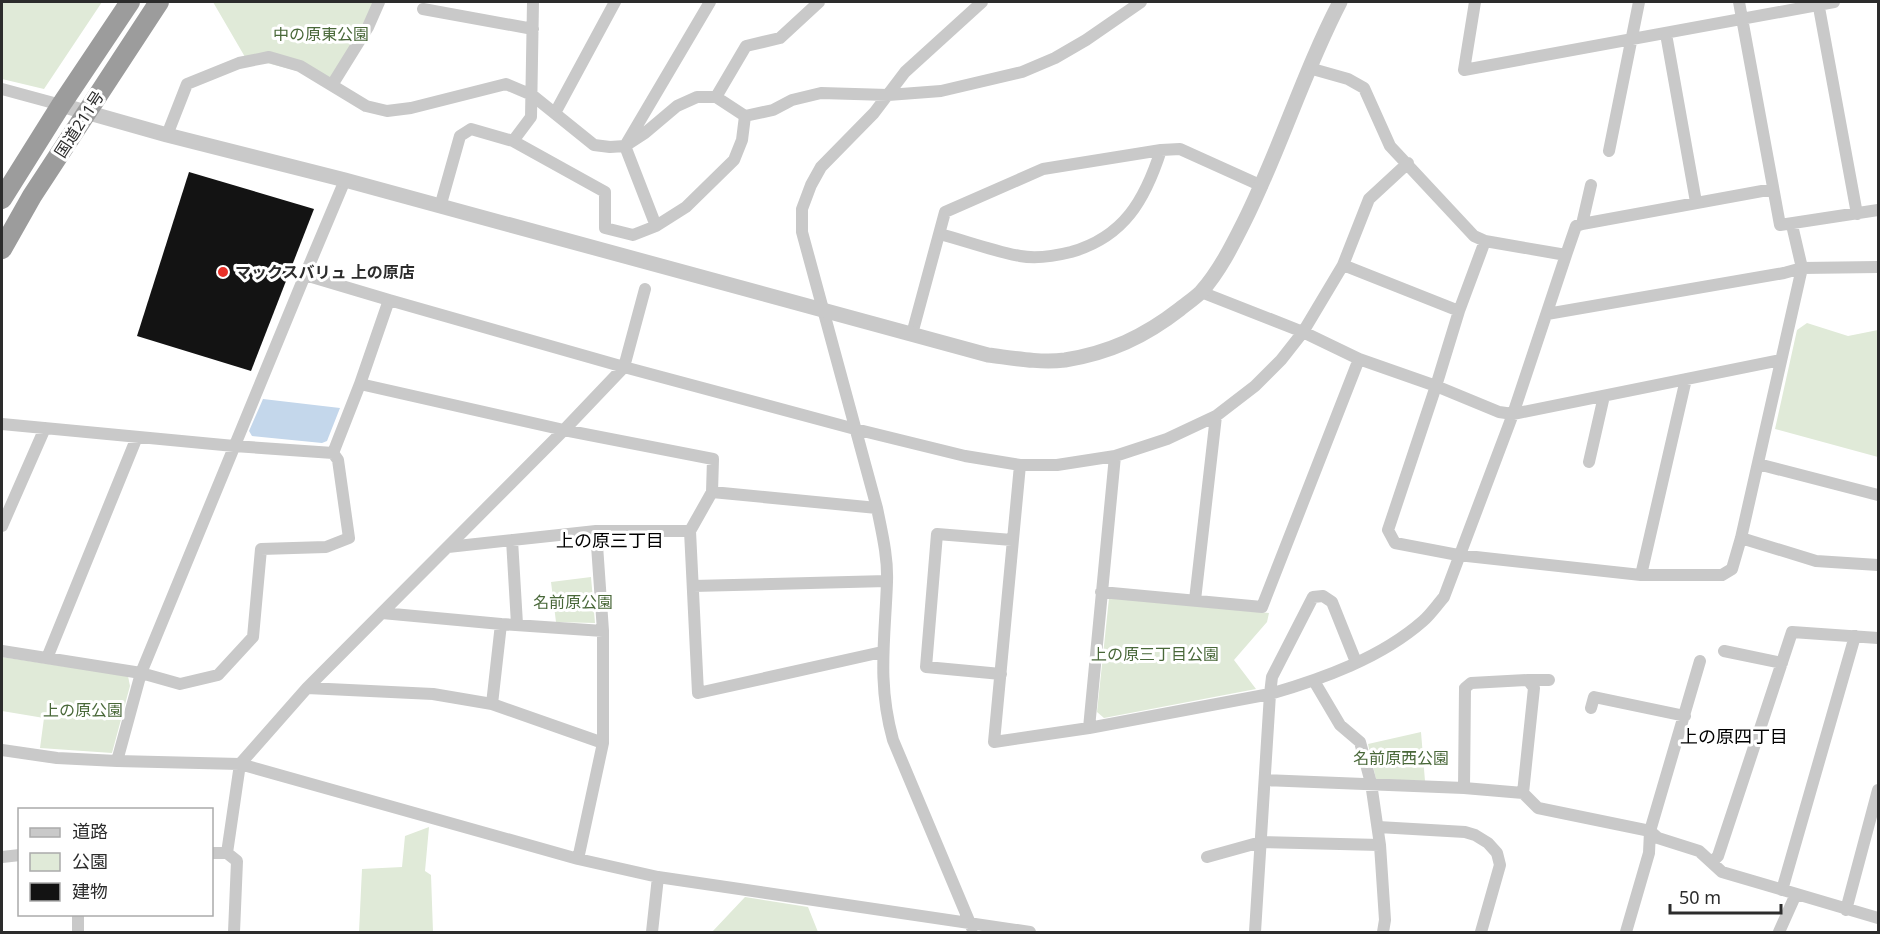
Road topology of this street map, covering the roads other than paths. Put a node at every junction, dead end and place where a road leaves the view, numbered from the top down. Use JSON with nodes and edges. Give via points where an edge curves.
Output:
{"nodes":[{"id":1,"x":130,"y":2,"type":"edge"},
{"id":2,"x":159,"y":2,"type":"edge"},
{"id":3,"x":379,"y":2,"type":"edge"},
{"id":4,"x":533,"y":2,"type":"edge"},
{"id":5,"x":615,"y":2,"type":"edge"},
{"id":6,"x":710,"y":2,"type":"edge"},
{"id":7,"x":819,"y":2,"type":"edge"},
{"id":8,"x":982,"y":2,"type":"edge"},
{"id":9,"x":1141,"y":2,"type":"edge"},
{"id":10,"x":1340,"y":2,"type":"edge"},
{"id":11,"x":1475,"y":2,"type":"edge"},
{"id":12,"x":1639,"y":2,"type":"edge"},
{"id":13,"x":1740,"y":2,"type":"edge"},
{"id":14,"x":1834,"y":2,"type":"edge"},
{"id":15,"x":1819,"y":3,"type":"edge"},
{"id":16,"x":423,"y":9,"type":"dead end"},
{"id":17,"x":1743,"y":19,"type":"junction"},
{"id":18,"x":533,"y":29,"type":"junction"},
{"id":19,"x":1666,"y":34,"type":"junction"},
{"id":20,"x":1632,"y":39,"type":"junction"},
{"id":21,"x":1309,"y":69,"type":"junction"},
{"id":22,"x":332,"y":85,"type":"junction"},
{"id":23,"x":2,"y":89,"type":"edge"},
{"id":24,"x":532,"y":95,"type":"junction"},
{"id":25,"x":888,"y":95,"type":"junction"},
{"id":26,"x":716,"y":97,"type":"junction"},
{"id":27,"x":61,"y":105,"type":"junction"},
{"id":28,"x":87,"y":112,"type":"junction"},
{"id":29,"x":555,"y":113,"type":"junction"},
{"id":30,"x":745,"y":116,"type":"junction"},
{"id":31,"x":167,"y":135,"type":"junction"},
{"id":32,"x":513,"y":141,"type":"junction"},
{"id":33,"x":625,"y":146,"type":"junction"},
{"id":34,"x":1161,"y":150,"type":"junction"},
{"id":35,"x":1609,"y":151,"type":"dead end"},
{"id":36,"x":1407,"y":163,"type":"junction"},
{"id":37,"x":345,"y":180,"type":"junction"},
{"id":38,"x":1591,"y":185,"type":"dead end"},
{"id":39,"x":1262,"y":186,"type":"junction"},
{"id":40,"x":1773,"y":189,"type":"junction"},
{"id":41,"x":2,"y":199,"type":"edge"},
{"id":42,"x":1696,"y":202,"type":"junction"},
{"id":43,"x":440,"y":207,"type":"junction"},
{"id":44,"x":1878,"y":210,"type":"edge"},
{"id":45,"x":1857,"y":214,"type":"junction"},
{"id":46,"x":1582,"y":224,"type":"junction"},
{"id":47,"x":1792,"y":225,"type":"junction"},
{"id":48,"x":656,"y":226,"type":"junction"},
{"id":49,"x":940,"y":234,"type":"junction"},
{"id":50,"x":1485,"y":241,"type":"junction"},
{"id":51,"x":2,"y":249,"type":"edge"},
{"id":52,"x":1566,"y":255,"type":"junction"},
{"id":53,"x":1343,"y":265,"type":"junction"},
{"id":54,"x":1878,"y":267,"type":"edge"},
{"id":55,"x":1802,"y":268,"type":"junction"},
{"id":56,"x":304,"y":275,"type":"junction"},
{"id":57,"x":645,"y":289,"type":"dead end"},
{"id":58,"x":1200,"y":292,"type":"junction"},
{"id":59,"x":389,"y":300,"type":"junction"},
{"id":60,"x":823,"y":310,"type":"junction"},
{"id":61,"x":1459,"y":311,"type":"junction"},
{"id":62,"x":1547,"y":314,"type":"junction"},
{"id":63,"x":1303,"y":332,"type":"junction"},
{"id":64,"x":912,"y":334,"type":"junction"},
{"id":65,"x":1359,"y":358,"type":"junction"},
{"id":66,"x":1781,"y":360,"type":"junction"},
{"id":67,"x":624,"y":367,"type":"junction"},
{"id":68,"x":1686,"y":379,"type":"junction"},
{"id":69,"x":360,"y":384,"type":"junction"},
{"id":70,"x":1436,"y":386,"type":"junction"},
{"id":71,"x":1604,"y":396,"type":"junction"},
{"id":72,"x":1513,"y":414,"type":"junction"},
{"id":73,"x":1216,"y":416,"type":"junction"},
{"id":74,"x":2,"y":423,"type":"edge"},
{"id":75,"x":45,"y":428,"type":"junction"},
{"id":76,"x":855,"y":429,"type":"junction"},
{"id":77,"x":564,"y":430,"type":"junction"},
{"id":78,"x":137,"y":437,"type":"junction"},
{"id":79,"x":234,"y":446,"type":"junction"},
{"id":80,"x":333,"y":453,"type":"junction"},
{"id":81,"x":1115,"y":456,"type":"junction"},
{"id":82,"x":1589,"y":462,"type":"dead end"},
{"id":83,"x":1758,"y":464,"type":"junction"},
{"id":84,"x":1020,"y":465,"type":"junction"},
{"id":85,"x":712,"y":492,"type":"junction"},
{"id":86,"x":1878,"y":495,"type":"edge"},
{"id":87,"x":877,"y":508,"type":"junction"},
{"id":88,"x":2,"y":526,"type":"edge"},
{"id":89,"x":596,"y":531,"type":"junction"},
{"id":90,"x":690,"y":531,"type":"junction"},
{"id":91,"x":1741,"y":538,"type":"junction"},
{"id":92,"x":512,"y":540,"type":"junction"},
{"id":93,"x":1012,"y":540,"type":"junction"},
{"id":94,"x":447,"y":548,"type":"junction"},
{"id":95,"x":1458,"y":555,"type":"junction"},
{"id":96,"x":1878,"y":565,"type":"edge"},
{"id":97,"x":1641,"y":575,"type":"junction"},
{"id":98,"x":887,"y":580,"type":"junction"},
{"id":99,"x":693,"y":586,"type":"junction"},
{"id":100,"x":1101,"y":592,"type":"junction"},
{"id":101,"x":1195,"y":600,"type":"junction"},
{"id":102,"x":382,"y":613,"type":"junction"},
{"id":103,"x":501,"y":624,"type":"junction"},
{"id":104,"x":517,"y":624,"type":"junction"},
{"id":105,"x":603,"y":631,"type":"junction"},
{"id":106,"x":1855,"y":636,"type":"junction"},
{"id":107,"x":1878,"y":639,"type":"edge"},
{"id":108,"x":2,"y":651,"type":"edge"},
{"id":109,"x":1724,"y":651,"type":"dead end"},
{"id":110,"x":882,"y":652,"type":"junction"},
{"id":111,"x":46,"y":658,"type":"junction"},
{"id":112,"x":1700,"y":661,"type":"dead end"},
{"id":113,"x":1356,"y":662,"type":"junction"},
{"id":114,"x":1782,"y":663,"type":"junction"},
{"id":115,"x":141,"y":673,"type":"junction"},
{"id":116,"x":1001,"y":674,"type":"junction"},
{"id":117,"x":1528,"y":680,"type":"junction"},
{"id":118,"x":1549,"y":680,"type":"dead end"},
{"id":119,"x":1314,"y":681,"type":"junction"},
{"id":120,"x":307,"y":688,"type":"junction"},
{"id":121,"x":1270,"y":694,"type":"junction"},
{"id":122,"x":1594,"y":697,"type":"dead end"},
{"id":123,"x":492,"y":704,"type":"junction"},
{"id":124,"x":1685,"y":716,"type":"junction"},
{"id":125,"x":1089,"y":728,"type":"junction"},
{"id":126,"x":603,"y":743,"type":"junction"},
{"id":127,"x":2,"y":750,"type":"edge"},
{"id":128,"x":117,"y":761,"type":"junction"},
{"id":129,"x":240,"y":764,"type":"junction"},
{"id":130,"x":1265,"y":780,"type":"junction"},
{"id":131,"x":1371,"y":783,"type":"junction"},
{"id":132,"x":1464,"y":788,"type":"junction"},
{"id":133,"x":1878,"y":790,"type":"edge"},
{"id":134,"x":1523,"y":793,"type":"junction"},
{"id":135,"x":1378,"y":827,"type":"junction"},
{"id":136,"x":1650,"y":831,"type":"junction"},
{"id":137,"x":1261,"y":842,"type":"junction"},
{"id":138,"x":1380,"y":844,"type":"junction"},
{"id":139,"x":213,"y":854,"type":"edge"},
{"id":140,"x":227,"y":854,"type":"junction"},
{"id":141,"x":18,"y":855,"type":"edge"},
{"id":142,"x":2,"y":857,"type":"edge"},
{"id":143,"x":1207,"y":857,"type":"dead end"},
{"id":144,"x":578,"y":859,"type":"junction"},
{"id":145,"x":1712,"y":862,"type":"junction"},
{"id":146,"x":658,"y":877,"type":"junction"},
{"id":147,"x":1782,"y":890,"type":"junction"},
{"id":148,"x":1796,"y":894,"type":"junction"},
{"id":149,"x":1846,"y":910,"type":"junction"},
{"id":150,"x":78,"y":916,"type":"edge"},
{"id":151,"x":1878,"y":918,"type":"edge"},
{"id":152,"x":972,"y":928,"type":"edge"},
{"id":153,"x":78,"y":933,"type":"edge"},
{"id":154,"x":234,"y":933,"type":"edge"},
{"id":155,"x":652,"y":933,"type":"edge"},
{"id":156,"x":1030,"y":933,"type":"edge"},
{"id":157,"x":1255,"y":933,"type":"edge"},
{"id":158,"x":1383,"y":933,"type":"edge"},
{"id":159,"x":1481,"y":933,"type":"edge"},
{"id":160,"x":1626,"y":933,"type":"edge"},
{"id":161,"x":1779,"y":933,"type":"edge"}],
"edges":[{"from":1,"to":27,"type":"highway","name":"国道211号"},
{"from":2,"to":28,"type":"highway","name":"国道211号"},
{"from":3,"to":22,"type":"street"},
{"from":4,"to":18,"type":"street"},
{"from":5,"to":29,"type":"street"},
{"from":6,"to":33,"type":"street"},
{"from":7,"to":26,"type":"street","via":[[780,38],[746,46]]},
{"from":8,"to":25,"type":"street","via":[[904,72]]},
{"from":9,"to":25,"type":"street","via":[[1076,46],[1023,72],[941,91]]},
{"from":10,"to":21,"type":"street"},
{"from":11,"to":20,"type":"street","via":[[1464,70]]},
{"from":12,"to":20,"type":"street"},
{"from":13,"to":17,"type":"street"},
{"from":14,"to":15,"type":"street"},
{"from":15,"to":17,"type":"street"},
{"from":15,"to":45,"type":"street"},
{"from":16,"to":18,"type":"street"},
{"from":17,"to":19,"type":"street"},
{"from":17,"to":40,"type":"street"},
{"from":18,"to":24,"type":"street"},
{"from":19,"to":20,"type":"street"},
{"from":19,"to":42,"type":"street"},
{"from":20,"to":35,"type":"street"},
{"from":21,"to":36,"type":"street","via":[[1348,79],[1364,88],[1390,146]]},
{"from":21,"to":39,"type":"street"},
{"from":22,"to":24,"type":"street","via":[[366,106],[387,111],[506,84]]},
{"from":22,"to":31,"type":"street","via":[[300,66],[269,57],[239,63],[187,84]]},
{"from":23,"to":27,"type":"street"},
{"from":24,"to":29,"type":"street"},
{"from":24,"to":32,"type":"street","via":[[531,117]]},
{"from":25,"to":30,"type":"street","via":[[821,93]]},
{"from":25,"to":60,"type":"street","via":[[822,166],[802,209],[802,232]]},
{"from":26,"to":30,"type":"street"},
{"from":26,"to":33,"type":"street","via":[[698,97],[677,106]]},
{"from":27,"to":28,"type":"street"},
{"from":27,"to":41,"type":"highway","name":"国道211号"},
{"from":28,"to":31,"type":"street"},
{"from":28,"to":51,"type":"highway","name":"国道211号"},
{"from":29,"to":33,"type":"street","via":[[594,145]]},
{"from":30,"to":48,"type":"street","via":[[734,160],[686,207]]},
{"from":31,"to":37,"type":"street"},
{"from":32,"to":43,"type":"street","via":[[471,129],[460,136]]},
{"from":32,"to":48,"type":"street","via":[[605,192],[605,228],[633,235]]},
{"from":33,"to":48,"type":"street"},
{"from":34,"to":39,"type":"street","via":[[1180,149]]},
{"from":34,"to":49,"type":"street","via":[[1043,169],[945,212]]},
{"from":34,"to":49,"type":"street","via":[[1152,178],[1122,225],[1081,249],[1054,256],[1021,256]]},
{"from":36,"to":50,"type":"street","via":[[1474,236]]},
{"from":36,"to":53,"type":"street","via":[[1369,199]]},
{"from":37,"to":43,"type":"street"},
{"from":37,"to":56,"type":"street"},
{"from":38,"to":46,"type":"street"},
{"from":39,"to":58,"type":"street","via":[[1230,249]]},
{"from":40,"to":42,"type":"street"},
{"from":40,"to":47,"type":"street","via":[[1780,225]]},
{"from":42,"to":46,"type":"street"},
{"from":43,"to":60,"type":"street"},
{"from":44,"to":45,"type":"street"},
{"from":45,"to":47,"type":"street"},
{"from":46,"to":52,"type":"street","via":[[1576,226]]},
{"from":47,"to":55,"type":"street"},
{"from":49,"to":64,"type":"street"},
{"from":50,"to":52,"type":"street"},
{"from":50,"to":61,"type":"street"},
{"from":52,"to":62,"type":"street"},
{"from":53,"to":61,"type":"street"},
{"from":53,"to":63,"type":"street"},
{"from":54,"to":55,"type":"street"},
{"from":55,"to":62,"type":"street"},
{"from":55,"to":66,"type":"street"},
{"from":56,"to":59,"type":"street"},
{"from":56,"to":79,"type":"street"},
{"from":57,"to":67,"type":"street"},
{"from":58,"to":63,"type":"street"},
{"from":58,"to":64,"type":"street","via":[[1137,338],[1101,352],[1063,360],[988,355]]},
{"from":59,"to":67,"type":"street"},
{"from":59,"to":69,"type":"street"},
{"from":60,"to":64,"type":"street"},
{"from":60,"to":76,"type":"street"},
{"from":61,"to":70,"type":"street"},
{"from":62,"to":72,"type":"street"},
{"from":63,"to":65,"type":"street"},
{"from":63,"to":73,"type":"street","via":[[1255,386]]},
{"from":65,"to":70,"type":"street"},
{"from":65,"to":101,"type":"street","via":[[1262,607]]},
{"from":66,"to":68,"type":"street"},
{"from":66,"to":83,"type":"street"},
{"from":67,"to":76,"type":"street"},
{"from":67,"to":77,"type":"street"},
{"from":68,"to":71,"type":"street"},
{"from":68,"to":97,"type":"street"},
{"from":69,"to":77,"type":"street"},
{"from":69,"to":80,"type":"street"},
{"from":70,"to":72,"type":"street"},
{"from":70,"to":95,"type":"street","via":[[1388,530],[1395,543]]},
{"from":71,"to":72,"type":"street"},
{"from":71,"to":82,"type":"street"},
{"from":72,"to":95,"type":"street"},
{"from":73,"to":81,"type":"street","via":[[1167,439]]},
{"from":73,"to":101,"type":"street"},
{"from":74,"to":75,"type":"street"},
{"from":75,"to":78,"type":"street"},
{"from":75,"to":88,"type":"street"},
{"from":76,"to":84,"type":"street","via":[[964,456]]},
{"from":76,"to":87,"type":"street"},
{"from":77,"to":85,"type":"street","via":[[713,459]]},
{"from":77,"to":94,"type":"street"},
{"from":78,"to":79,"type":"street"},
{"from":78,"to":111,"type":"street"},
{"from":79,"to":80,"type":"street"},
{"from":79,"to":115,"type":"street"},
{"from":80,"to":115,"type":"street","via":[[338,460],[349,538],[326,547],[261,549],[253,637],[218,675],[180,684]]},
{"from":81,"to":84,"type":"street","via":[[1057,465]]},
{"from":81,"to":100,"type":"street"},
{"from":83,"to":86,"type":"street"},
{"from":83,"to":91,"type":"street"},
{"from":84,"to":93,"type":"street"},
{"from":85,"to":87,"type":"street"},
{"from":85,"to":90,"type":"street"},
{"from":87,"to":98,"type":"street"},
{"from":89,"to":90,"type":"street"},
{"from":89,"to":92,"type":"street"},
{"from":89,"to":105,"type":"street"},
{"from":90,"to":99,"type":"street"},
{"from":91,"to":96,"type":"street","via":[[1816,561]]},
{"from":91,"to":97,"type":"street","via":[[1732,569],[1722,575]]},
{"from":92,"to":94,"type":"street"},
{"from":92,"to":104,"type":"street"},
{"from":93,"to":116,"type":"street"},
{"from":93,"to":116,"type":"street","via":[[937,534],[926,667]]},
{"from":94,"to":102,"type":"street"},
{"from":95,"to":97,"type":"street"},
{"from":95,"to":113,"type":"street","via":[[1444,597],[1425,620],[1398,641]]},
{"from":98,"to":99,"type":"street"},
{"from":98,"to":110,"type":"street"},
{"from":99,"to":110,"type":"street","via":[[698,693]]},
{"from":100,"to":101,"type":"street"},
{"from":100,"to":125,"type":"street"},
{"from":102,"to":103,"type":"street"},
{"from":102,"to":120,"type":"street"},
{"from":103,"to":104,"type":"street"},
{"from":103,"to":123,"type":"street"},
{"from":104,"to":105,"type":"street"},
{"from":105,"to":126,"type":"street"},
{"from":106,"to":107,"type":"street"},
{"from":106,"to":114,"type":"street","via":[[1792,633]]},
{"from":106,"to":147,"type":"street"},
{"from":108,"to":111,"type":"street"},
{"from":109,"to":114,"type":"street"},
{"from":110,"to":152,"type":"street","via":[[882,687],[892,740]]},
{"from":111,"to":115,"type":"street"},
{"from":112,"to":124,"type":"street"},
{"from":113,"to":119,"type":"street"},
{"from":113,"to":121,"type":"street","via":[[1332,602],[1323,596],[1313,597],[1272,677]]},
{"from":114,"to":145,"type":"street","via":[[1719,856]]},
{"from":115,"to":128,"type":"street"},
{"from":116,"to":125,"type":"street","via":[[994,742]]},
{"from":117,"to":118,"type":"street"},
{"from":117,"to":132,"type":"street","via":[[1471,683],[1465,688]]},
{"from":117,"to":134,"type":"street","via":[[1534,688]]},
{"from":119,"to":121,"type":"street"},
{"from":119,"to":131,"type":"street","via":[[1340,725],[1360,742]]},
{"from":120,"to":123,"type":"street","via":[[433,694]]},
{"from":120,"to":129,"type":"street"},
{"from":121,"to":125,"type":"street"},
{"from":121,"to":130,"type":"street"},
{"from":122,"to":124,"type":"street"},
{"from":123,"to":126,"type":"street"},
{"from":124,"to":136,"type":"street"},
{"from":126,"to":144,"type":"street"},
{"from":127,"to":128,"type":"street"},
{"from":128,"to":129,"type":"street"},
{"from":129,"to":140,"type":"street"},
{"from":129,"to":144,"type":"street"},
{"from":130,"to":131,"type":"street"},
{"from":130,"to":137,"type":"street"},
{"from":131,"to":132,"type":"street"},
{"from":131,"to":135,"type":"street"},
{"from":132,"to":134,"type":"street"},
{"from":133,"to":149,"type":"street"},
{"from":134,"to":136,"type":"street","via":[[1538,808]]},
{"from":135,"to":138,"type":"street"},
{"from":135,"to":159,"type":"street","via":[[1465,832],[1488,843],[1497,853],[1500,865]]},
{"from":136,"to":145,"type":"street","via":[[1658,838],[1699,850]]},
{"from":136,"to":160,"type":"street","via":[[1649,853]]},
{"from":137,"to":138,"type":"street"},
{"from":137,"to":143,"type":"street"},
{"from":137,"to":157,"type":"street"},
{"from":138,"to":158,"type":"street"},
{"from":139,"to":140,"type":"street"},
{"from":140,"to":154,"type":"street","via":[[237,861]]},
{"from":141,"to":142,"type":"street"},
{"from":144,"to":146,"type":"street"},
{"from":145,"to":147,"type":"street","via":[[1722,872]]},
{"from":146,"to":152,"type":"street"},
{"from":146,"to":155,"type":"street"},
{"from":147,"to":148,"type":"street"},
{"from":148,"to":149,"type":"street"},
{"from":148,"to":161,"type":"street"},
{"from":149,"to":151,"type":"street"},
{"from":150,"to":153,"type":"street"},
{"from":152,"to":156,"type":"street"}]}
